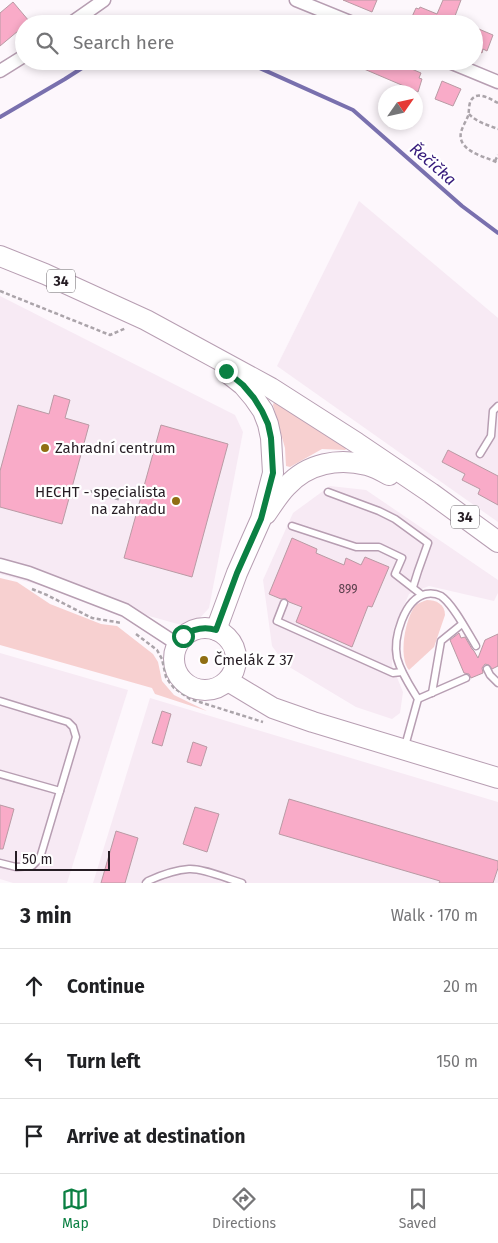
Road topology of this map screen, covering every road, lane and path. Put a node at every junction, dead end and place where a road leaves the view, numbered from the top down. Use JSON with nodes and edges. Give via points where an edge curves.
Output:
{"nodes":[{"id":1,"x":104,"y":0,"type":"edge"},
{"id":2,"x":296,"y":0,"type":"edge"},
{"id":3,"x":83,"y":15,"type":"edge"},
{"id":4,"x":333,"y":15,"type":"edge"},
{"id":5,"x":15,"y":62,"type":"edge"},
{"id":6,"x":469,"y":70,"type":"edge"},
{"id":7,"x":0,"y":71,"type":"edge"},
{"id":8,"x":498,"y":82,"type":"edge"},
{"id":9,"x":498,"y":103,"type":"edge"},
{"id":10,"x":469,"y":114,"type":"junction"},
{"id":11,"x":498,"y":129,"type":"edge"},
{"id":12,"x":498,"y":155,"type":"edge"},
{"id":13,"x":497,"y":162,"type":"edge"},
{"id":14,"x":0,"y":256,"type":"edge"},
{"id":15,"x":0,"y":290,"type":"edge"},
{"id":16,"x":146,"y":320,"type":"junction"},
{"id":17,"x":190,"y":343,"type":"junction"},
{"id":18,"x":498,"y":406,"type":"edge"},
{"id":19,"x":480,"y":454,"type":"dead end"},
{"id":20,"x":90,"y":491,"type":"dead end"},
{"id":21,"x":328,"y":492,"type":"dead end"},
{"id":22,"x":431,"y":493,"type":"junction"},
{"id":23,"x":121,"y":500,"type":"dead end"},
{"id":24,"x":261,"y":519,"type":"junction"},
{"id":25,"x":292,"y":526,"type":"dead end"},
{"id":26,"x":498,"y":542,"type":"edge"},
{"id":27,"x":0,"y":565,"type":"edge"},
{"id":28,"x":413,"y":587,"type":"junction"},
{"id":29,"x":422,"y":595,"type":"junction"},
{"id":30,"x":284,"y":603,"type":"dead end"},
{"id":31,"x":462,"y":624,"type":"junction"},
{"id":32,"x":216,"y":630,"type":"junction"},
{"id":33,"x":177,"y":644,"type":"junction"},
{"id":34,"x":476,"y":646,"type":"dead end"},
{"id":35,"x":402,"y":672,"type":"junction"},
{"id":36,"x":498,"y":672,"type":"edge"},
{"id":37,"x":466,"y":678,"type":"dead end"},
{"id":38,"x":228,"y":681,"type":"junction"},
{"id":39,"x":498,"y":683,"type":"edge"},
{"id":40,"x":432,"y":693,"type":"junction"},
{"id":41,"x":418,"y":699,"type":"junction"},
{"id":42,"x":0,"y":702,"type":"edge"},
{"id":43,"x":405,"y":749,"type":"junction"},
{"id":44,"x":0,"y":774,"type":"edge"},
{"id":45,"x":498,"y":778,"type":"edge"},
{"id":46,"x":60,"y":791,"type":"junction"},
{"id":47,"x":0,"y":863,"type":"edge"},
{"id":48,"x":146,"y":883,"type":"edge"},
{"id":49,"x":242,"y":883,"type":"edge"}],
"edges":[{"from":1,"to":3,"type":"street"},
{"from":2,"to":4,"type":"street"},
{"from":5,"to":7,"type":"street"},
{"from":6,"to":8,"type":"street"},
{"from":9,"to":10,"type":"path","via":[[477,96],[470,104]]},
{"from":10,"to":11,"type":"path"},
{"from":10,"to":13,"type":"path","via":[[460,134],[462,144],[474,153]]},
{"from":12,"to":13,"type":"path"},
{"from":14,"to":16,"type":"main road","number":"34"},
{"from":15,"to":16,"type":"path","via":[[110,335]]},
{"from":16,"to":17,"type":"main road","number":"34"},
{"from":17,"to":22,"type":"main road","number":"34","via":[[271,388]]},
{"from":17,"to":24,"type":"main road","via":[[243,385],[268,424],[273,473]]},
{"from":18,"to":19,"type":"lane","via":[[493,411],[491,436]]},
{"from":20,"to":23,"type":"path"},
{"from":21,"to":28,"type":"lane","via":[[379,511],[428,543]]},
{"from":22,"to":24,"type":"main road","via":[[368,466],[328,463],[297,477]]},
{"from":22,"to":26,"type":"main road","number":"34"},
{"from":24,"to":32,"type":"main road"},
{"from":25,"to":28,"type":"lane","via":[[356,547],[379,547],[402,558],[395,574]]},
{"from":27,"to":33,"type":"street","via":[[125,610]]},
{"from":28,"to":29,"type":"lane"},
{"from":29,"to":31,"type":"lane","via":[[441,596]]},
{"from":29,"to":35,"type":"lane","via":[[408,606],[398,630],[397,657]]},
{"from":30,"to":35,"type":"lane","via":[[277,621],[393,673]]},
{"from":31,"to":34,"type":"lane"},
{"from":31,"to":40,"type":"lane","via":[[441,641]]},
{"from":32,"to":33,"type":"main road","via":[[201,628],[191,631]]},
{"from":32,"to":38,"type":"main road","via":[[227,637],[236,654],[236,664]]},
{"from":33,"to":38,"type":"main road","via":[[174,664],[177,673],[191,687],[210,690]]},
{"from":35,"to":41,"type":"lane"},
{"from":36,"to":39,"type":"lane","via":[[486,670]]},
{"from":37,"to":40,"type":"lane"},
{"from":38,"to":43,"type":"main road","via":[[273,708]]},
{"from":40,"to":41,"type":"lane"},
{"from":41,"to":43,"type":"lane"},
{"from":42,"to":46,"type":"lane","via":[[68,722],[73,727],[76,737]]},
{"from":43,"to":45,"type":"main road"},
{"from":44,"to":46,"type":"lane"},
{"from":46,"to":47,"type":"lane","via":[[40,858],[32,866]]},
{"from":48,"to":49,"type":"lane","via":[[165,873],[191,868]]}]}
